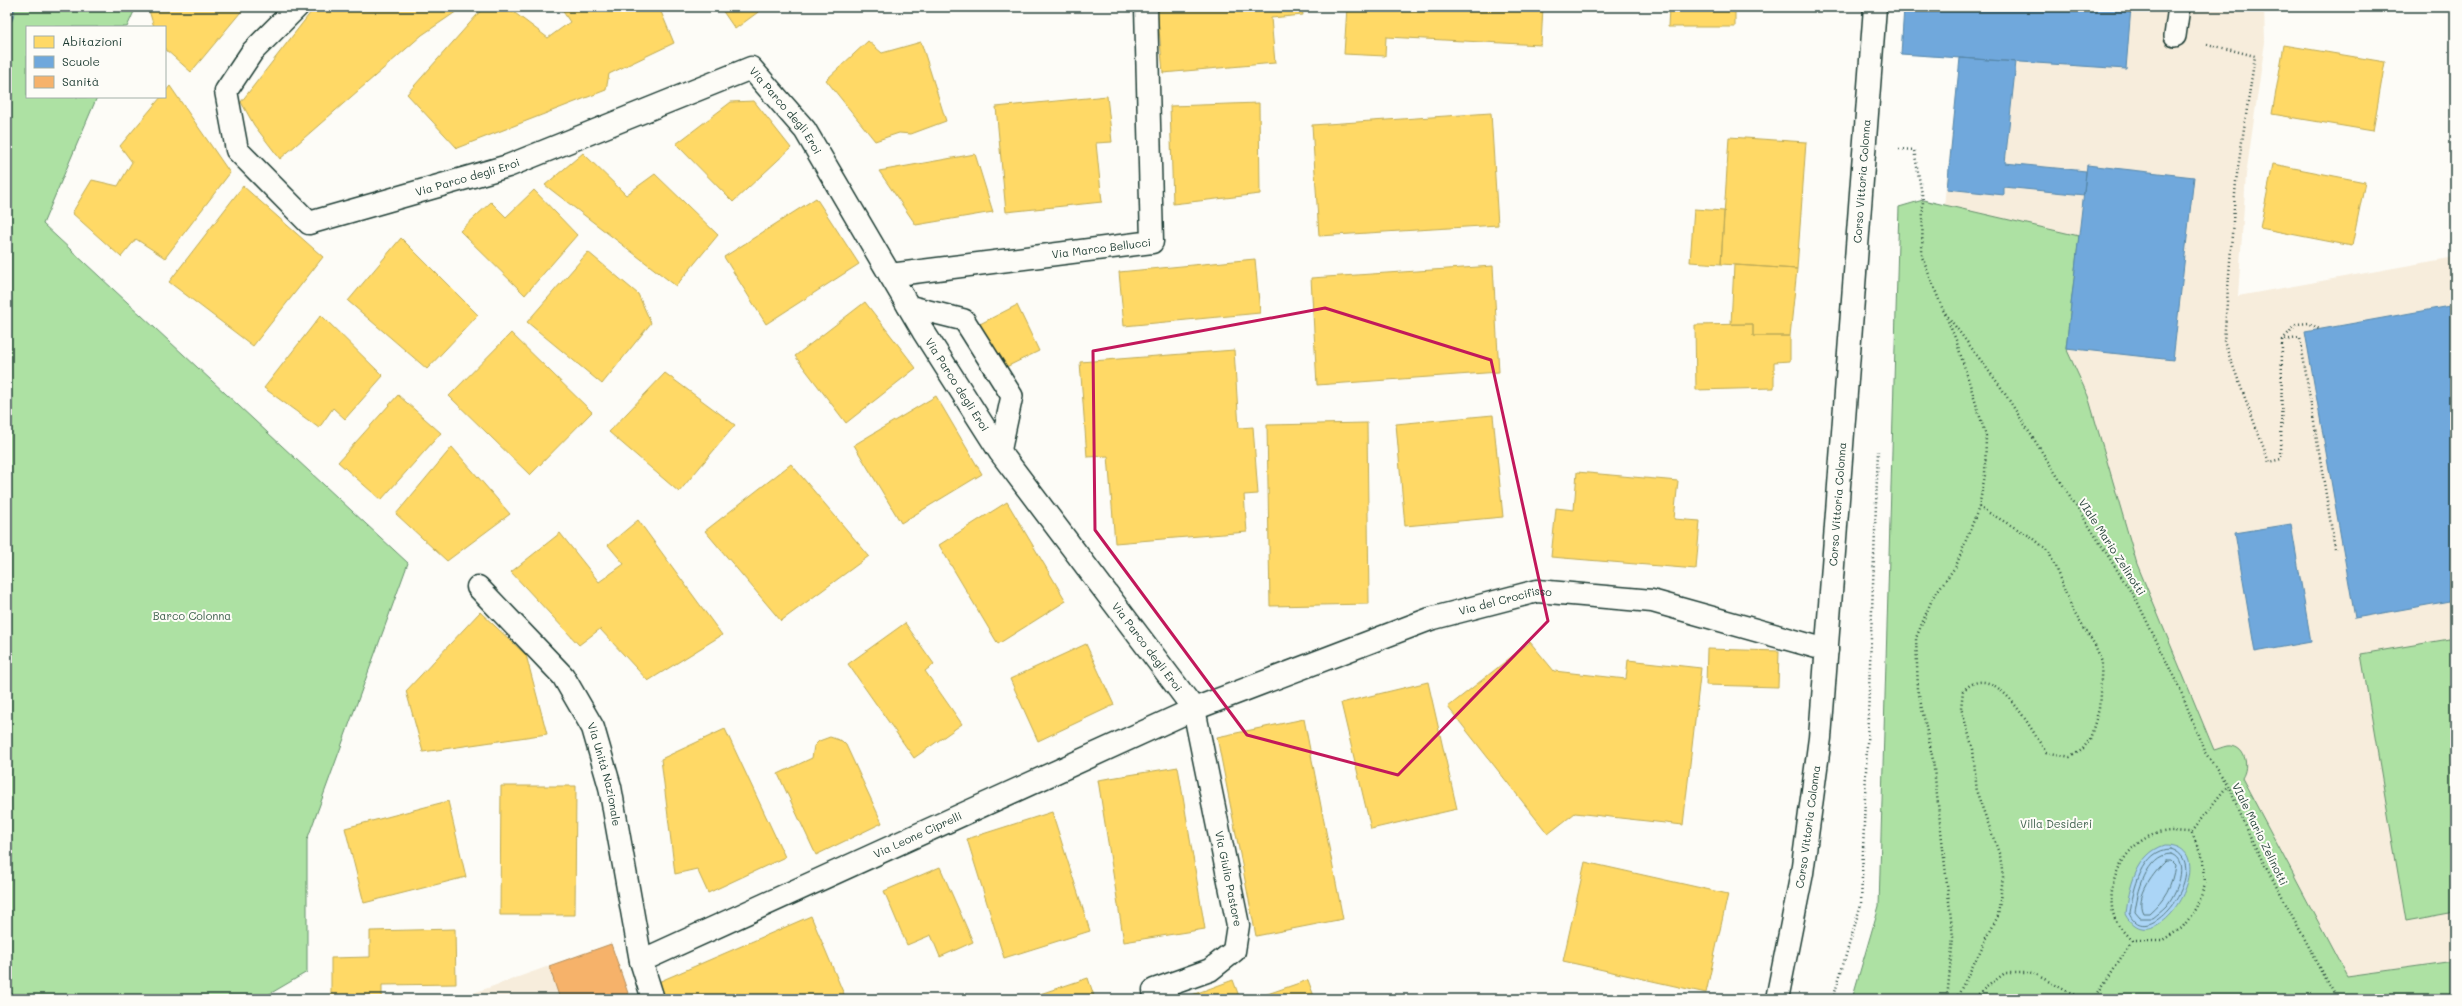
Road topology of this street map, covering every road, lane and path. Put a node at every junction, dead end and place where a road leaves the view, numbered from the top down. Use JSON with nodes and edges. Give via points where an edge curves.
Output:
{"nodes":[{"id":1,"x":297,"y":7,"type":"edge"},
{"id":2,"x":1146,"y":7,"type":"edge"},
{"id":3,"x":1875,"y":7,"type":"edge"},
{"id":4,"x":2179,"y":7,"type":"edge"},
{"id":5,"x":2175,"y":36,"type":"joint"},
{"id":6,"x":1864,"y":146,"type":"junction"},
{"id":7,"x":890,"y":276,"type":"junction"},
{"id":8,"x":908,"y":306,"type":"junction"},
{"id":9,"x":1943,"y":310,"type":"junction"},
{"id":10,"x":2319,"y":329,"type":"dead end"},
{"id":11,"x":2282,"y":340,"type":"junction"},
{"id":12,"x":1878,"y":443,"type":"dead end"},
{"id":13,"x":1000,"y":452,"type":"junction"},
{"id":14,"x":1979,"y":507,"type":"junction"},
{"id":15,"x":2335,"y":548,"type":"dead end"},
{"id":16,"x":478,"y":587,"type":"dead end"},
{"id":17,"x":1827,"y":650,"type":"junction"},
{"id":18,"x":1194,"y":709,"type":"junction"},
{"id":19,"x":2228,"y":785,"type":"junction"},
{"id":20,"x":2191,"y":832,"type":"junction"},
{"id":21,"x":2132,"y":941,"type":"junction"},
{"id":22,"x":641,"y":961,"type":"junction"},
{"id":23,"x":653,"y":999,"type":"edge"},
{"id":24,"x":1155,"y":999,"type":"edge"},
{"id":25,"x":1776,"y":999,"type":"edge"},
{"id":26,"x":1833,"y":999,"type":"edge"},
{"id":27,"x":1947,"y":999,"type":"edge"},
{"id":28,"x":1956,"y":999,"type":"edge"},
{"id":29,"x":1971,"y":999,"type":"edge"},
{"id":30,"x":2082,"y":999,"type":"edge"},
{"id":31,"x":2094,"y":999,"type":"edge"},
{"id":32,"x":2337,"y":999,"type":"edge"}],
"edges":[{"from":1,"to":7,"type":"street","name":"Via Parco degli Eroi","via":[[252,52],[226,91],[237,150],[309,223],[508,166],[751,68],[805,130]]},
{"from":2,"to":7,"type":"street","name":"Via Marco Bellucci","via":[[1152,242]]},
{"from":3,"to":6,"type":"street","name":"Corso Vittoria Colonna"},
{"from":4,"to":5,"type":"lane"},
{"from":5,"to":11,"type":"path","via":[[2255,56],[2236,181],[2224,342],[2269,462],[2281,459]]},
{"from":6,"to":9,"type":"path","name":"VIale Mario Zelinotti","via":[[1914,150],[1923,200],[1922,257]]},
{"from":6,"to":17,"type":"street","name":"Corso Vittoria Colonna"},
{"from":7,"to":8,"type":"street","name":"Via Parco degli Eroi"},
{"from":8,"to":13,"type":"street","name":"Via Parco degli Eroi"},
{"from":8,"to":13,"type":"lane","via":[[964,320],[1012,396]]},
{"from":9,"to":14,"type":"path","via":[[1956,340],[1986,436],[1985,475]]},
{"from":9,"to":19,"type":"path","name":"VIale Mario Zelinotti","via":[[2000,386],[2107,551],[2138,603],[2183,696],[2204,751]]},
{"from":10,"to":11,"type":"path","via":[[2309,323],[2297,324]]},
{"from":11,"to":15,"type":"path","via":[[2300,338]]},
{"from":12,"to":26,"type":"path","via":[[1861,904]]},
{"from":13,"to":18,"type":"street","name":"Via Parco degli Eroi"},
{"from":14,"to":27,"type":"path","via":[[1956,566],[1933,597],[1916,638],[1918,690],[1933,760],[1953,937]]},
{"from":14,"to":28,"type":"path","via":[[2033,538],[2049,552],[2067,597],[2102,662],[2099,709],[2090,739],[2082,750],[2070,757],[2046,752],[2020,712],[1995,685],[1977,683],[1963,691],[1961,708],[1973,749],[1977,794],[2000,856],[2003,877],[1998,916]]},
{"from":16,"to":22,"type":"street","name":"Via Unità Nazionale","via":[[563,676],[593,728],[610,787]]},
{"from":17,"to":18,"type":"street","name":"Via del Crocifisso","via":[[1652,601],[1537,591],[1430,619]]},
{"from":17,"to":25,"type":"street","name":"Corso Vittoria Colonna","via":[[1820,738],[1808,834],[1795,914]]},
{"from":18,"to":22,"type":"street","name":"Via Leone Ciprelli"},
{"from":18,"to":24,"type":"street","name":"Via Giulio Pastore","via":[[1238,925],[1234,950],[1210,970],[1154,990]]},
{"from":19,"to":20,"type":"path"},
{"from":19,"to":32,"type":"path","name":"VIale Mario Zelinotti","via":[[2254,843]]},
{"from":20,"to":21,"type":"path","via":[[2204,860],[2205,885],[2197,908],[2182,928],[2161,941]]},
{"from":20,"to":21,"type":"path","via":[[2162,832],[2142,841],[2125,856],[2115,876],[2111,898],[2115,920]]},
{"from":21,"to":31,"type":"path"},
{"from":22,"to":23,"type":"street","name":"Via Unità Nazionale"},
{"from":29,"to":30,"type":"path","via":[[2005,973],[2033,973]]}]}
